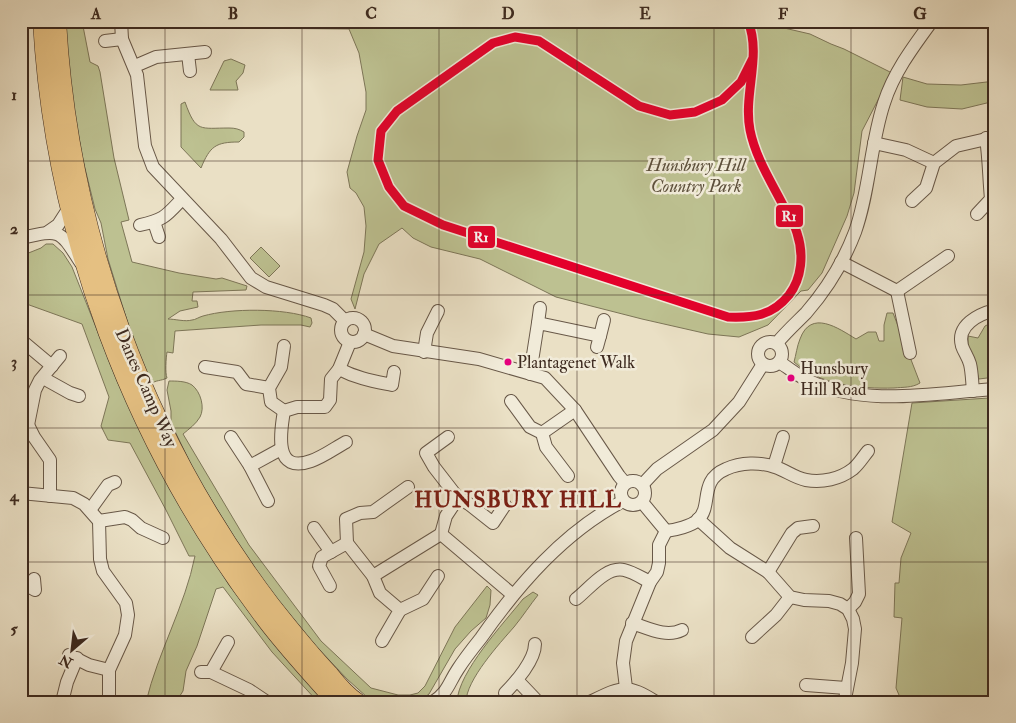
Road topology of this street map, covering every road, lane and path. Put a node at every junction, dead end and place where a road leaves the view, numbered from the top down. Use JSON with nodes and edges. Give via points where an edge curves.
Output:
{"nodes":[{"id":1,"x":42,"y":21,"type":"edge"},
{"id":2,"x":57,"y":21,"type":"edge"},
{"id":3,"x":121,"y":21,"type":"edge"},
{"id":4,"x":932,"y":21,"type":"edge"},
{"id":5,"x":122,"y":39,"type":"junction"},
{"id":6,"x":105,"y":41,"type":"dead end"},
{"id":7,"x":205,"y":52,"type":"dead end"},
{"id":8,"x":188,"y":54,"type":"junction"},
{"id":9,"x":135,"y":66,"type":"junction"},
{"id":10,"x":190,"y":71,"type":"dead end"},
{"id":11,"x":990,"y":137,"type":"edge"},
{"id":12,"x":874,"y":143,"type":"junction"},
{"id":13,"x":934,"y":162,"type":"junction"},
{"id":14,"x":182,"y":198,"type":"junction"},
{"id":15,"x":993,"y":199,"type":"edge"},
{"id":16,"x":911,"y":202,"type":"dead end"},
{"id":17,"x":69,"y":208,"type":"junction"},
{"id":18,"x":977,"y":214,"type":"dead end"},
{"id":19,"x":154,"y":222,"type":"junction"},
{"id":20,"x":140,"y":224,"type":"dead end"},
{"id":21,"x":48,"y":232,"type":"junction"},
{"id":22,"x":159,"y":237,"type":"dead end"},
{"id":23,"x":21,"y":238,"type":"edge"},
{"id":24,"x":948,"y":256,"type":"dead end"},
{"id":25,"x":841,"y":262,"type":"junction"},
{"id":26,"x":85,"y":270,"type":"junction"},
{"id":27,"x":897,"y":291,"type":"junction"},
{"id":28,"x":540,"y":308,"type":"dead end"},
{"id":29,"x":995,"y":310,"type":"edge"},
{"id":30,"x":438,"y":311,"type":"dead end"},
{"id":31,"x":604,"y":320,"type":"dead end"},
{"id":32,"x":344,"y":321,"type":"junction"},
{"id":33,"x":538,"y":323,"type":"junction"},
{"id":34,"x":364,"y":334,"type":"junction"},
{"id":35,"x":21,"y":340,"type":"edge"},
{"id":36,"x":350,"y":342,"type":"junction"},
{"id":37,"x":777,"y":343,"type":"junction"},
{"id":38,"x":284,"y":346,"type":"dead end"},
{"id":39,"x":424,"y":352,"type":"junction"},
{"id":40,"x":910,"y":353,"type":"dead end"},
{"id":41,"x":779,"y":362,"type":"junction"},
{"id":42,"x":763,"y":364,"type":"junction"},
{"id":43,"x":205,"y":367,"type":"dead end"},
{"id":44,"x":339,"y":369,"type":"junction"},
{"id":45,"x":394,"y":372,"type":"dead end"},
{"id":46,"x":530,"y":374,"type":"junction"},
{"id":47,"x":43,"y":378,"type":"junction"},
{"id":48,"x":269,"y":388,"type":"junction"},
{"id":49,"x":995,"y":389,"type":"edge"},
{"id":50,"x":973,"y":391,"type":"junction"},
{"id":51,"x":79,"y":396,"type":"dead end"},
{"id":52,"x":511,"y":401,"type":"dead end"},
{"id":53,"x":575,"y":410,"type":"junction"},
{"id":54,"x":284,"y":411,"type":"junction"},
{"id":55,"x":25,"y":425,"type":"edge"},
{"id":56,"x":542,"y":432,"type":"junction"},
{"id":57,"x":232,"y":437,"type":"dead end"},
{"id":58,"x":783,"y":437,"type":"dead end"},
{"id":59,"x":448,"y":438,"type":"dead end"},
{"id":60,"x":346,"y":442,"type":"dead end"},
{"id":61,"x":281,"y":449,"type":"junction"},
{"id":62,"x":868,"y":451,"type":"dead end"},
{"id":63,"x":250,"y":466,"type":"junction"},
{"id":64,"x":774,"y":466,"type":"junction"},
{"id":65,"x":568,"y":476,"type":"dead end"},
{"id":66,"x":115,"y":482,"type":"dead end"},
{"id":67,"x":625,"y":483,"type":"junction"},
{"id":68,"x":642,"y":485,"type":"junction"},
{"id":69,"x":408,"y":488,"type":"dead end"},
{"id":70,"x":21,"y":494,"type":"edge"},
{"id":71,"x":50,"y":496,"type":"junction"},
{"id":72,"x":458,"y":498,"type":"junction"},
{"id":73,"x":623,"y":500,"type":"junction"},
{"id":74,"x":268,"y":501,"type":"dead end"},
{"id":75,"x":642,"y":502,"type":"junction"},
{"id":76,"x":505,"y":504,"type":"dead end"},
{"id":77,"x":90,"y":510,"type":"junction"},
{"id":78,"x":698,"y":520,"type":"junction"},
{"id":79,"x":99,"y":521,"type":"junction"},
{"id":80,"x":813,"y":526,"type":"dead end"},
{"id":81,"x":314,"y":528,"type":"dead end"},
{"id":82,"x":666,"y":531,"type":"junction"},
{"id":83,"x":441,"y":534,"type":"junction"},
{"id":84,"x":164,"y":538,"type":"dead end"},
{"id":85,"x":860,"y":542,"type":"dead end"},
{"id":86,"x":347,"y":543,"type":"junction"},
{"id":87,"x":331,"y":552,"type":"junction"},
{"id":88,"x":768,"y":572,"type":"junction"},
{"id":89,"x":373,"y":576,"type":"junction"},
{"id":90,"x":438,"y":576,"type":"dead end"},
{"id":91,"x":650,"y":582,"type":"junction"},
{"id":92,"x":330,"y":586,"type":"dead end"},
{"id":93,"x":513,"y":595,"type":"junction"},
{"id":94,"x":790,"y":597,"type":"junction"},
{"id":95,"x":576,"y":598,"type":"dead end"},
{"id":96,"x":848,"y":609,"type":"junction"},
{"id":97,"x":400,"y":610,"type":"junction"},
{"id":98,"x":632,"y":623,"type":"junction"},
{"id":99,"x":678,"y":636,"type":"dead end"},
{"id":100,"x":752,"y":637,"type":"dead end"},
{"id":101,"x":382,"y":641,"type":"dead end"},
{"id":102,"x":228,"y":642,"type":"dead end"},
{"id":103,"x":539,"y":648,"type":"dead end"},
{"id":104,"x":109,"y":670,"type":"junction"},
{"id":105,"x":517,"y":680,"type":"junction"},
{"id":106,"x":806,"y":685,"type":"dead end"},
{"id":107,"x":626,"y":688,"type":"junction"},
{"id":108,"x":506,"y":693,"type":"dead end"},
{"id":109,"x":445,"y":698,"type":"edge"},
{"id":110,"x":263,"y":699,"type":"edge"},
{"id":111,"x":62,"y":702,"type":"edge"},
{"id":112,"x":108,"y":702,"type":"edge"},
{"id":113,"x":336,"y":702,"type":"edge"},
{"id":114,"x":357,"y":702,"type":"edge"},
{"id":115,"x":433,"y":702,"type":"edge"},
{"id":116,"x":538,"y":702,"type":"edge"},
{"id":117,"x":590,"y":702,"type":"edge"},
{"id":118,"x":656,"y":702,"type":"edge"}],
"edges":[{"from":1,"to":17,"type":"highway","name":"Danes Camp Way","via":[[49,102]]},
{"from":2,"to":114,"type":"highway","name":"Danes Camp Way","via":[[64,102],[89,229],[114,312],[158,422],[229,547],[288,628]]},
{"from":3,"to":5,"type":"street"},
{"from":4,"to":12,"type":"street","via":[[891,84]]},
{"from":5,"to":6,"type":"street"},
{"from":5,"to":9,"type":"street"},
{"from":7,"to":8,"type":"street"},
{"from":8,"to":9,"type":"street","via":[[156,57]]},
{"from":8,"to":10,"type":"street"},
{"from":9,"to":14,"type":"street","via":[[148,156],[153,167]]},
{"from":11,"to":13,"type":"street","via":[[956,146]]},
{"from":11,"to":15,"type":"street","via":[[989,179]]},
{"from":12,"to":13,"type":"street","via":[[906,150]]},
{"from":12,"to":25,"type":"street","via":[[862,210]]},
{"from":13,"to":16,"type":"street","via":[[926,188]]},
{"from":14,"to":19,"type":"street","via":[[165,217]]},
{"from":14,"to":32,"type":"street","via":[[221,239],[250,278],[266,287],[332,309]]},
{"from":15,"to":18,"type":"street"},
{"from":17,"to":21,"type":"street","via":[[58,225]]},
{"from":17,"to":26,"type":"highway","name":"Danes Camp Way"},
{"from":19,"to":20,"type":"street"},
{"from":19,"to":22,"type":"street"},
{"from":21,"to":23,"type":"street"},
{"from":21,"to":26,"type":"street","via":[[65,238]]},
{"from":24,"to":27,"type":"street"},
{"from":25,"to":27,"type":"street"},
{"from":25,"to":37,"type":"street","via":[[806,313]]},
{"from":26,"to":113,"type":"highway","name":"Danes Camp Way","via":[[131,393],[182,495],[260,612]]},
{"from":27,"to":40,"type":"street"},
{"from":28,"to":33,"type":"street"},
{"from":29,"to":50,"type":"street","via":[[975,317],[961,336],[972,372]]},
{"from":30,"to":39,"type":"street","via":[[427,333]]},
{"from":31,"to":33,"type":"street","via":[[598,341]]},
{"from":32,"to":34,"type":"street","via":[[359,320],[364,326]]},
{"from":32,"to":36,"type":"street","via":[[341,333]]},
{"from":33,"to":46,"type":"street"},
{"from":34,"to":36,"type":"street","via":[[357,341]]},
{"from":34,"to":39,"type":"street","via":[[393,346]]},
{"from":35,"to":47,"type":"street","via":[[56,361]]},
{"from":36,"to":44,"type":"street"},
{"from":37,"to":41,"type":"street","via":[[782,350]]},
{"from":37,"to":42,"type":"street","via":[[770,341],[760,347],[758,358]]},
{"from":38,"to":48,"type":"street","via":[[281,367]]},
{"from":39,"to":46,"type":"street","via":[[479,359]]},
{"from":41,"to":42,"type":"street","via":[[771,366]]},
{"from":41,"to":50,"type":"street","via":[[807,380],[859,395],[898,397]]},
{"from":42,"to":68,"type":"street","via":[[739,402],[713,430],[657,469]]},
{"from":43,"to":48,"type":"street","via":[[237,372],[246,384]]},
{"from":44,"to":45,"type":"street","via":[[366,380],[392,385]]},
{"from":44,"to":54,"type":"street","via":[[331,379],[330,400],[325,406],[297,406]]},
{"from":46,"to":53,"type":"street","via":[[545,378]]},
{"from":47,"to":51,"type":"street"},
{"from":47,"to":55,"type":"street","via":[[35,390]]},
{"from":48,"to":54,"type":"street","via":[[271,402]]},
{"from":49,"to":50,"type":"street"},
{"from":52,"to":56,"type":"street","via":[[530,426]]},
{"from":53,"to":56,"type":"street"},
{"from":53,"to":67,"type":"street"},
{"from":54,"to":61,"type":"street"},
{"from":55,"to":71,"type":"street","via":[[50,460]]},
{"from":56,"to":65,"type":"street","via":[[546,447]]},
{"from":57,"to":63,"type":"street"},
{"from":58,"to":64,"type":"street"},
{"from":59,"to":72,"type":"street","via":[[426,453]]},
{"from":60,"to":61,"type":"street","via":[[312,461],[296,464],[286,459]]},
{"from":61,"to":63,"type":"street"},
{"from":62,"to":64,"type":"street","via":[[853,469],[823,481],[805,480]]},
{"from":63,"to":74,"type":"street"},
{"from":64,"to":78,"type":"street","via":[[739,464],[714,476]]},
{"from":66,"to":77,"type":"street","via":[[108,485]]},
{"from":67,"to":68,"type":"street","via":[[633,480]]},
{"from":67,"to":73,"type":"street","via":[[620,492]]},
{"from":68,"to":75,"type":"street","via":[[646,493]]},
{"from":69,"to":86,"type":"street","via":[[373,512],[346,519]]},
{"from":70,"to":71,"type":"street"},
{"from":71,"to":77,"type":"street","via":[[73,498]]},
{"from":72,"to":76,"type":"street","via":[[493,523]]},
{"from":72,"to":83,"type":"street","via":[[446,516]]},
{"from":73,"to":75,"type":"street","via":[[634,506]]},
{"from":73,"to":93,"type":"street","via":[[569,537]]},
{"from":75,"to":82,"type":"street"},
{"from":77,"to":79,"type":"street"},
{"from":78,"to":82,"type":"street"},
{"from":78,"to":88,"type":"street","via":[[730,548]]},
{"from":79,"to":84,"type":"street","via":[[125,517]]},
{"from":79,"to":104,"type":"street","via":[[103,571],[126,603],[128,615],[125,634]]},
{"from":80,"to":88,"type":"street","via":[[798,528],[792,533]]},
{"from":81,"to":87,"type":"street"},
{"from":82,"to":91,"type":"street","via":[[660,545],[658,568]]},
{"from":83,"to":89,"type":"street"},
{"from":83,"to":93,"type":"street"},
{"from":85,"to":96,"type":"street","via":[[859,594]]},
{"from":86,"to":87,"type":"street"},
{"from":86,"to":89,"type":"street"},
{"from":87,"to":92,"type":"street","via":[[322,557],[319,566]]},
{"from":88,"to":94,"type":"street"},
{"from":89,"to":97,"type":"street","via":[[380,593]]},
{"from":90,"to":97,"type":"street","via":[[423,599]]},
{"from":91,"to":95,"type":"street","via":[[623,569],[614,570]]},
{"from":91,"to":98,"type":"street"},
{"from":93,"to":109,"type":"street","via":[[457,670]]},
{"from":94,"to":96,"type":"street","via":[[829,601]]},
{"from":94,"to":100,"type":"street"},
{"from":96,"to":106,"type":"street","via":[[855,629],[846,693]]},
{"from":97,"to":101,"type":"street"},
{"from":98,"to":99,"type":"street"},
{"from":98,"to":107,"type":"street","via":[[624,657]]},
{"from":102,"to":110,"type":"street","via":[[206,672]]},
{"from":103,"to":105,"type":"street"},
{"from":104,"to":111,"type":"street","via":[[90,666],[73,657]]},
{"from":104,"to":112,"type":"street"},
{"from":105,"to":108,"type":"street"},
{"from":105,"to":116,"type":"street"},
{"from":107,"to":117,"type":"street"},
{"from":107,"to":118,"type":"street"},
{"from":109,"to":115,"type":"street"}]}
